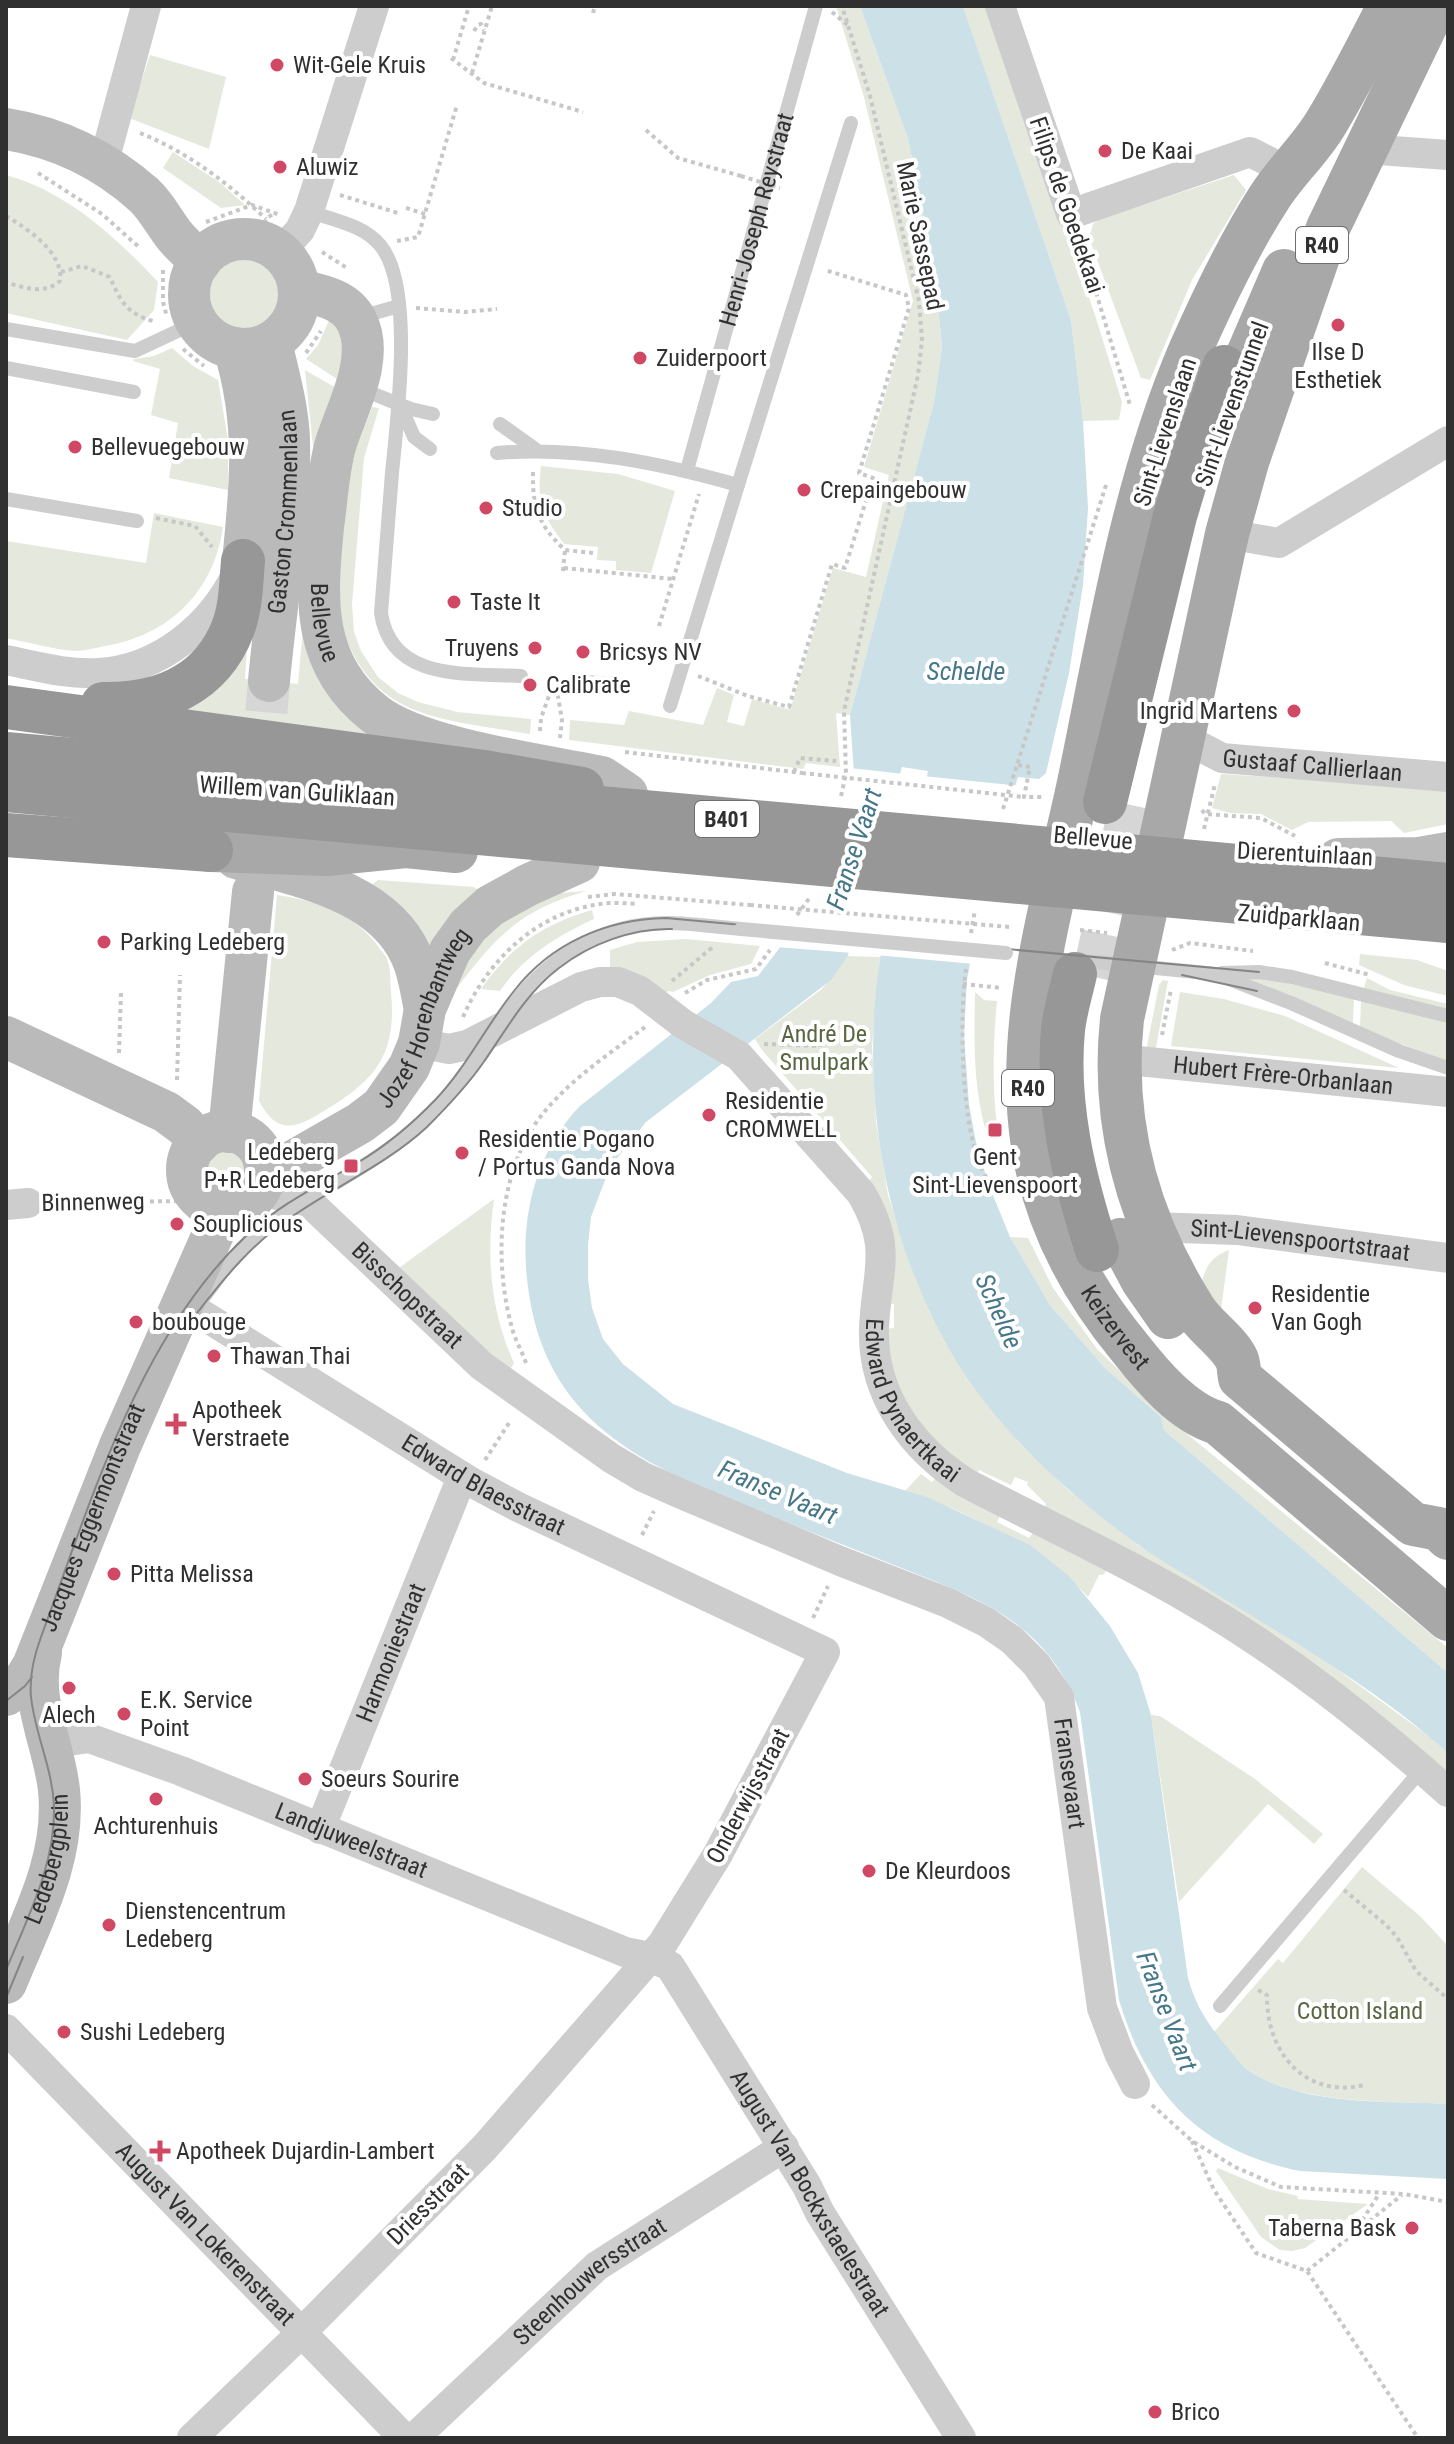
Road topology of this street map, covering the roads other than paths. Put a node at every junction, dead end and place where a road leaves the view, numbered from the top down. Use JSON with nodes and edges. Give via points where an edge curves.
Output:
{"nodes":[{"id":1,"x":146,"y":6,"type":"edge"},
{"id":2,"x":374,"y":6,"type":"edge"},
{"id":3,"x":816,"y":6,"type":"edge"},
{"id":4,"x":1000,"y":6,"type":"edge"},
{"id":5,"x":1401,"y":13,"type":"edge"},
{"id":6,"x":851,"y":123,"type":"dead end"},
{"id":7,"x":1324,"y":127,"type":"junction"},
{"id":8,"x":22,"y":138,"type":"edge"},
{"id":9,"x":1365,"y":149,"type":"junction"},
{"id":10,"x":1448,"y":155,"type":"edge"},
{"id":11,"x":103,"y":165,"type":"junction"},
{"id":12,"x":1288,"y":171,"type":"junction"},
{"id":13,"x":309,"y":211,"type":"junction"},
{"id":14,"x":222,"y":271,"type":"junction"},
{"id":15,"x":299,"y":290,"type":"junction"},
{"id":16,"x":399,"y":306,"type":"junction"},
{"id":17,"x":356,"y":319,"type":"junction"},
{"id":18,"x":6,"y":329,"type":"edge"},
{"id":19,"x":253,"y":345,"type":"junction"},
{"id":20,"x":6,"y":368,"type":"edge"},
{"id":21,"x":1232,"y":370,"type":"junction"},
{"id":22,"x":357,"y":387,"type":"junction"},
{"id":23,"x":134,"y":392,"type":"dead end"},
{"id":24,"x":399,"y":403,"type":"junction"},
{"id":25,"x":433,"y":414,"type":"dead end"},
{"id":26,"x":500,"y":424,"type":"dead end"},
{"id":27,"x":1448,"y":441,"type":"edge"},
{"id":28,"x":430,"y":449,"type":"dead end"},
{"id":29,"x":535,"y":449,"type":"junction"},
{"id":30,"x":497,"y":453,"type":"dead end"},
{"id":31,"x":687,"y":470,"type":"junction"},
{"id":32,"x":738,"y":485,"type":"junction"},
{"id":33,"x":6,"y":499,"type":"edge"},
{"id":34,"x":137,"y":521,"type":"dead end"},
{"id":35,"x":1227,"y":534,"type":"junction"},
{"id":36,"x":243,"y":561,"type":"junction"},
{"id":37,"x":6,"y":660,"type":"edge"},
{"id":38,"x":521,"y":676,"type":"dead end"},
{"id":39,"x":269,"y":681,"type":"tunnel mouth"},
{"id":40,"x":586,"y":682,"type":"dead end"},
{"id":41,"x":625,"y":685,"type":"dead end"},
{"id":42,"x":670,"y":706,"type":"dead end"},
{"id":43,"x":10,"y":707,"type":"edge"},
{"id":44,"x":1182,"y":737,"type":"junction"},
{"id":45,"x":6,"y":754,"type":"edge"},
{"id":46,"x":6,"y":770,"type":"edge"},
{"id":47,"x":1448,"y":777,"type":"edge"},
{"id":48,"x":795,"y":784,"type":"road end"},
{"id":49,"x":6,"y":790,"type":"edge"},
{"id":50,"x":584,"y":790,"type":"junction"},
{"id":51,"x":627,"y":794,"type":"junction"},
{"id":52,"x":6,"y":798,"type":"edge"},
{"id":53,"x":1118,"y":804,"type":"tunnel mouth"},
{"id":54,"x":1037,"y":816,"type":"junction"},
{"id":55,"x":6,"y":835,"type":"edge"},
{"id":56,"x":1194,"y":836,"type":"junction"},
{"id":57,"x":406,"y":846,"type":"junction"},
{"id":58,"x":211,"y":850,"type":"junction"},
{"id":59,"x":1448,"y":853,"type":"edge"},
{"id":60,"x":577,"y":881,"type":"junction"},
{"id":61,"x":1448,"y":885,"type":"edge"},
{"id":62,"x":253,"y":892,"type":"dead end"},
{"id":63,"x":755,"y":892,"type":"road end"},
{"id":64,"x":1448,"y":921,"type":"edge"},
{"id":65,"x":1078,"y":939,"type":"junction"},
{"id":66,"x":1448,"y":944,"type":"edge"},
{"id":67,"x":1216,"y":974,"type":"junction"},
{"id":68,"x":1448,"y":1016,"type":"edge"},
{"id":69,"x":422,"y":1026,"type":"junction"},
{"id":70,"x":497,"y":1029,"type":"junction"},
{"id":71,"x":6,"y":1037,"type":"edge"},
{"id":72,"x":1118,"y":1059,"type":"junction"},
{"id":73,"x":1448,"y":1068,"type":"edge"},
{"id":74,"x":1448,"y":1092,"type":"edge"},
{"id":75,"x":214,"y":1137,"type":"junction"},
{"id":76,"x":262,"y":1177,"type":"junction"},
{"id":77,"x":304,"y":1200,"type":"junction"},
{"id":78,"x":224,"y":1209,"type":"junction"},
{"id":79,"x":1124,"y":1239,"type":"junction"},
{"id":80,"x":1448,"y":1258,"type":"edge"},
{"id":81,"x":191,"y":1303,"type":"junction"},
{"id":82,"x":537,"y":1405,"type":"joint"},
{"id":83,"x":1218,"y":1423,"type":"junction"},
{"id":84,"x":466,"y":1479,"type":"junction"},
{"id":85,"x":1430,"y":1531,"type":"edge"},
{"id":86,"x":1448,"y":1571,"type":"edge"},
{"id":87,"x":1448,"y":1619,"type":"edge"},
{"id":88,"x":801,"y":1641,"type":"joint"},
{"id":89,"x":28,"y":1666,"type":"edge"},
{"id":90,"x":49,"y":1744,"type":"junction"},
{"id":91,"x":1422,"y":1769,"type":"junction"},
{"id":92,"x":1448,"y":1792,"type":"edge"},
{"id":93,"x":320,"y":1829,"type":"junction"},
{"id":94,"x":650,"y":1957,"type":"junction"},
{"id":95,"x":6,"y":1983,"type":"edge"},
{"id":96,"x":1220,"y":2006,"type":"dead end"},
{"id":97,"x":6,"y":2029,"type":"edge"},
{"id":98,"x":1135,"y":2084,"type":"road end"},
{"id":99,"x":784,"y":2147,"type":"junction"},
{"id":100,"x":301,"y":2333,"type":"junction"},
{"id":101,"x":192,"y":2438,"type":"edge"},
{"id":102,"x":404,"y":2438,"type":"edge"},
{"id":103,"x":414,"y":2438,"type":"edge"},
{"id":104,"x":961,"y":2438,"type":"edge"}],
"edges":[{"from":1,"to":11,"type":"street","via":[[120,68]]},
{"from":2,"to":13,"type":"street"},
{"from":3,"to":31,"type":"lane","name":"Henri-Joseph Reystraat"},
{"from":4,"to":12,"type":"street","name":"Filips de Goedekaai","via":[[1071,214],[1250,152]]},
{"from":5,"to":7,"type":"main road","name":"Sint-Lievenslaan","number":"R40"},
{"from":5,"to":9,"type":"main road","number":"R40"},
{"from":5,"to":21,"type":"main road","name":"Sint-Lievenstunnel","number":"R40","via":[[1369,108]]},
{"from":6,"to":32,"type":"lane"},
{"from":7,"to":12,"type":"main road","name":"Sint-Lievenslaan","number":"R40"},
{"from":7,"to":21,"type":"main road","name":"Sint-Lievenstunnel","number":"R40","via":[[1315,166]]},
{"from":8,"to":11,"type":"street","via":[[64,144]]},
{"from":9,"to":10,"type":"street"},
{"from":9,"to":35,"type":"main road","number":"R40","via":[[1310,276]]},
{"from":11,"to":14,"type":"street","via":[[146,196],[179,208]]},
{"from":12,"to":54,"type":"main road","name":"Sint-Lievenslaan","number":"R40","via":[[1221,285],[1173,394],[1129,548]]},
{"from":13,"to":14,"type":"street","via":[[300,230]]},
{"from":13,"to":16,"type":"lane","via":[[350,224],[379,244],[395,275]]},
{"from":14,"to":15,"type":"street","via":[[294,271]]},
{"from":14,"to":18,"type":"lane","via":[[135,351]]},
{"from":14,"to":19,"type":"street","via":[[206,334],[219,343]]},
{"from":15,"to":17,"type":"street","via":[[330,298]]},
{"from":15,"to":19,"type":"street","via":[[298,306],[284,333]]},
{"from":16,"to":17,"type":"lane"},
{"from":16,"to":24,"type":"lane"},
{"from":17,"to":22,"type":"street","name":"Bellevue","via":[[362,360]]},
{"from":19,"to":36,"type":"street","via":[[243,378],[252,450]]},
{"from":19,"to":39,"type":"street","name":"Gaston Crommenlaan","via":[[284,401],[289,438]]},
{"from":20,"to":23,"type":"lane"},
{"from":21,"to":53,"type":"highway","name":"Sint-Lievenstunnel","number":"R40","via":[[1190,527],[1171,627]]},
{"from":22,"to":24,"type":"lane"},
{"from":22,"to":51,"type":"street","name":"Bellevue","via":[[330,467],[320,557],[319,625],[333,666],[377,716],[410,734],[602,777]]},
{"from":24,"to":25,"type":"lane"},
{"from":24,"to":28,"type":"lane","via":[[414,437]]},
{"from":24,"to":38,"type":"lane","via":[[383,629],[400,653],[425,668]]},
{"from":26,"to":29,"type":"lane"},
{"from":27,"to":35,"type":"street","via":[[1279,543]]},
{"from":29,"to":30,"type":"lane"},
{"from":29,"to":31,"type":"lane"},
{"from":31,"to":32,"type":"lane"},
{"from":32,"to":42,"type":"lane"},
{"from":33,"to":34,"type":"lane"},
{"from":35,"to":44,"type":"main road","number":"R40"},
{"from":36,"to":37,"type":"street","via":[[205,622],[147,661],[91,673]]},
{"from":36,"to":43,"type":"highway","via":[[234,627],[222,650],[189,684],[131,705]]},
{"from":40,"to":41,"type":"lane"},
{"from":43,"to":50,"type":"highway"},
{"from":44,"to":47,"type":"street","name":"Gustaaf Callierlaan","via":[[1222,758]]},
{"from":44,"to":56,"type":"main road","number":"R40"},
{"from":45,"to":61,"type":"highway","number":"B401","bridge":true},
{"from":46,"to":50,"type":"street","name":"Willem van Guliklaan","via":[[551,808]]},
{"from":48,"to":51,"type":"main road","name":"Bellevue"},
{"from":49,"to":64,"type":"highway","number":"B401","bridge":true},
{"from":50,"to":51,"type":"main road","name":"Bellevue"},
{"from":52,"to":57,"type":"street","name":"Willem van Guliklaan","via":[[324,823]]},
{"from":54,"to":56,"type":"main road","name":"Bellevue"},
{"from":54,"to":65,"type":"main road","name":"Sint-Lievenslaan","number":"R40"},
{"from":55,"to":58,"type":"highway"},
{"from":56,"to":59,"type":"street","name":"Dierentuinlaan","via":[[1334,859]]},
{"from":56,"to":65,"type":"main road","number":"R40"},
{"from":57,"to":58,"type":"main road","via":[[326,854]]},
{"from":57,"to":60,"type":"main road","name":"Willem van Guliklaan"},
{"from":58,"to":69,"type":"street","via":[[335,887],[367,905],[411,954]]},
{"from":60,"to":63,"type":"main road"},
{"from":60,"to":69,"type":"street","name":"Jozef Horenbantweg","via":[[528,885],[490,906],[468,926],[450,951]]},
{"from":62,"to":75,"type":"street"},
{"from":65,"to":66,"type":"street","name":"Zuidparklaan","via":[[1355,922]]},
{"from":65,"to":67,"type":"lane"},
{"from":65,"to":70,"type":"lane","name":"Edward Pynaertkaai","bridge":true,"via":[[666,923],[633,927],[596,937],[554,962],[535,978]]},
{"from":65,"to":72,"type":"main road","number":"R40","via":[[1122,1019]]},
{"from":65,"to":79,"type":"highway","number":"R40","via":[[1063,1028],[1068,1142],[1078,1193]]},
{"from":65,"to":83,"type":"main road","name":"Keizervest","number":"R40","via":[[1030,1040],[1033,1144],[1049,1208],[1068,1254],[1122,1339],[1200,1418]]},
{"from":67,"to":68,"type":"lane","via":[[1259,972]]},
{"from":67,"to":73,"type":"lane"},
{"from":69,"to":70,"type":"street","name":"Edward Pynaertkaai","via":[[449,1049]]},
{"from":69,"to":76,"type":"street","name":"Jozef Horenbantweg","via":[[397,1087],[381,1107]]},
{"from":70,"to":77,"type":"lane","name":"Edward Pynaertkaai","via":[[459,1084],[419,1125],[362,1167]]},
{"from":70,"to":91,"type":"street","name":"Edward Pynaertkaai","via":[[581,987],[618,982],[640,991],[748,1064],[870,1209],[882,1247],[874,1351],[894,1410],[922,1450],[966,1483],[1236,1628],[1330,1692]]},
{"from":71,"to":75,"type":"street"},
{"from":72,"to":74,"type":"street","name":"Hubert Frère-Orbanlaan"},
{"from":72,"to":79,"type":"main road","number":"R40","via":[[1120,1109],[1135,1184]]},
{"from":75,"to":76,"type":"street","via":[[245,1137],[252,1142]]},
{"from":75,"to":78,"type":"street","via":[[189,1158],[188,1176],[201,1200]]},
{"from":76,"to":77,"type":"street","name":"Bisschopstraat","via":[[274,1197]]},
{"from":76,"to":78,"type":"street","via":[[252,1199]]},
{"from":77,"to":81,"type":"lane","name":"Jacques Eggermontstraat","via":[[245,1245]]},
{"from":77,"to":82,"type":"street","name":"Bisschopstraat","via":[[482,1366]]},
{"from":78,"to":81,"type":"street","name":"Jacques Eggermontstraat"},
{"from":79,"to":80,"type":"street","name":"Sint-Lievenspoortstraat","via":[[1237,1230]]},
{"from":79,"to":83,"type":"main road","number":"R40","via":[[1139,1329],[1209,1405]]},
{"from":79,"to":85,"type":"main road","number":"R40","via":[[1143,1281],[1172,1323],[1219,1374],[1240,1378]]},
{"from":81,"to":84,"type":"street","name":"Edward Blaesstraat"},
{"from":81,"to":89,"type":"street","name":"Jacques Eggermontstraat","via":[[120,1446]]},
{"from":82,"to":98,"type":"street","name":"Fransevaart","via":[[611,1458],[666,1487],[986,1622],[1036,1664],[1059,1697],[1102,2008]]},
{"from":83,"to":87,"type":"main road","name":"Keizervest","number":"R40"},
{"from":84,"to":88,"type":"street","name":"Edward Blaesstraat"},
{"from":84,"to":93,"type":"street","name":"Harmoniestraat"},
{"from":85,"to":86,"type":"main road","number":"R40","via":[[1422,1549]]},
{"from":88,"to":94,"type":"street","name":"Onderwijsstraat","via":[[825,1652],[718,1854]]},
{"from":89,"to":90,"type":"street","name":"Ledebergplein"},
{"from":90,"to":93,"type":"street","name":"Landjuweelstraat","via":[[89,1738]]},
{"from":90,"to":95,"type":"street","name":"Ledebergplein","via":[[59,1793],[56,1853]]},
{"from":91,"to":92,"type":"street","name":"Edward Pynaertkaai"},
{"from":91,"to":96,"type":"lane"},
{"from":93,"to":94,"type":"street","name":"Landjuweelstraat","via":[[625,1952]]},
{"from":94,"to":99,"type":"street","name":"August Van Bockxstaelestraat","via":[[670,1966]]},
{"from":94,"to":100,"type":"street","name":"Driesstraat","via":[[485,2147]]},
{"from":97,"to":100,"type":"street","name":"August Van Lokerenstraat"},
{"from":99,"to":103,"type":"street","name":"Steenhouwersstraat","via":[[597,2266]]},
{"from":99,"to":104,"type":"street","name":"August Van Bockxstaelestraat"},
{"from":100,"to":101,"type":"street","name":"Driesstraat"},
{"from":100,"to":102,"type":"street","name":"August Van Lokerenstraat"}]}
